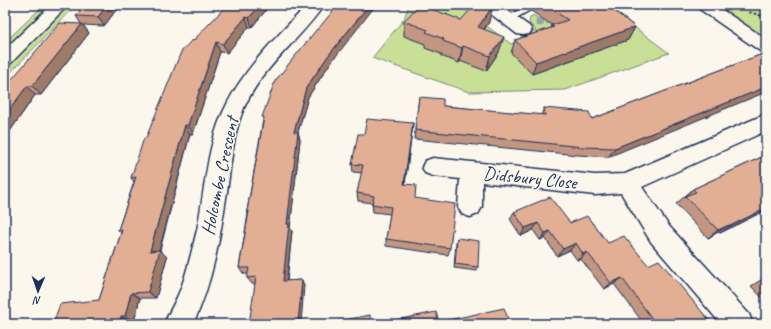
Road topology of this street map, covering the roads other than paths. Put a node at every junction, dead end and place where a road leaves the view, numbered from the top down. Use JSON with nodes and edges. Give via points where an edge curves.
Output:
{"nodes":[{"id":1,"x":60,"y":5,"type":"edge"},
{"id":2,"x":316,"y":5,"type":"edge"},
{"id":3,"x":488,"y":5,"type":"edge"},
{"id":4,"x":535,"y":5,"type":"edge"},
{"id":5,"x":704,"y":5,"type":"edge"},
{"id":6,"x":508,"y":19,"type":"junction"},
{"id":7,"x":523,"y":30,"type":"dead end"},
{"id":8,"x":766,"y":47,"type":"edge"},
{"id":9,"x":5,"y":59,"type":"edge"},
{"id":10,"x":766,"y":122,"type":"edge"},
{"id":11,"x":433,"y":167,"type":"dead end"},
{"id":12,"x":471,"y":171,"type":"junction"},
{"id":13,"x":627,"y":183,"type":"junction"},
{"id":14,"x":470,"y":207,"type":"dead end"},
{"id":15,"x":178,"y":324,"type":"edge"},
{"id":16,"x":739,"y":324,"type":"edge"}],
"edges":[{"from":1,"to":9,"type":"street"},
{"from":2,"to":15,"type":"street","name":"Holcombe Crescent","via":[[259,69],[234,108],[225,138],[199,270],[189,302]]},
{"from":3,"to":6,"type":"street"},
{"from":4,"to":6,"type":"lane"},
{"from":5,"to":8,"type":"street"},
{"from":6,"to":7,"type":"street"},
{"from":10,"to":13,"type":"street","name":"Didsbury Close"},
{"from":11,"to":12,"type":"street","name":"Didsbury Close"},
{"from":12,"to":13,"type":"street","name":"Didsbury Close","via":[[595,185]]},
{"from":12,"to":14,"type":"street"},
{"from":13,"to":16,"type":"street","via":[[660,234]]}]}
